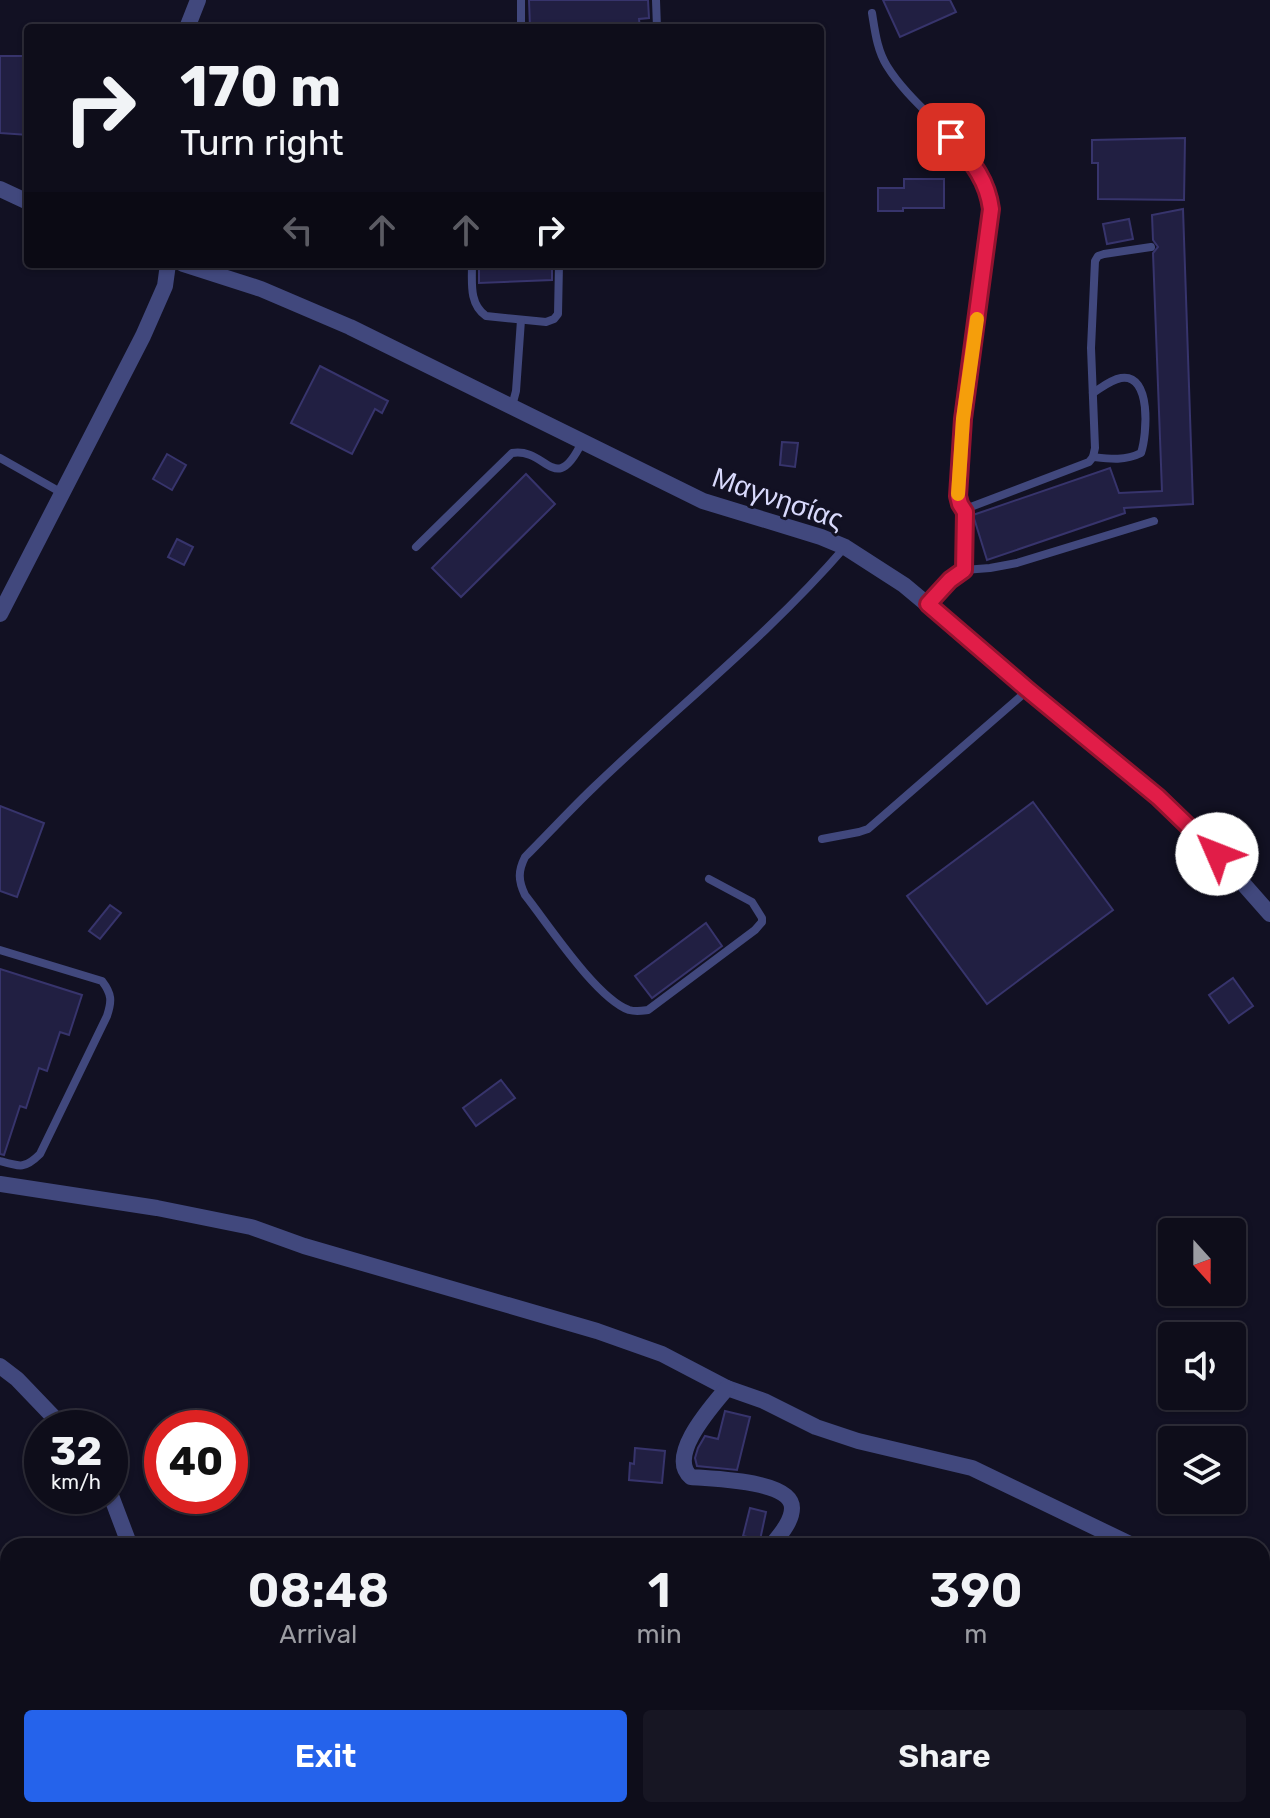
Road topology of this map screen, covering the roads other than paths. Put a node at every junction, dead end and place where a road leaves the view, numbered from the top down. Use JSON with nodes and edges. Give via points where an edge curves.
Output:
{"nodes":[{"id":1,"x":198,"y":0,"type":"edge"},
{"id":2,"x":521,"y":0,"type":"edge"},
{"id":3,"x":656,"y":0,"type":"edge"},
{"id":4,"x":872,"y":13,"type":"dead end"},
{"id":5,"x":189,"y":24,"type":"edge"},
{"id":6,"x":521,"y":24,"type":"edge"},
{"id":7,"x":657,"y":24,"type":"edge"},
{"id":8,"x":0,"y":189,"type":"edge"},
{"id":9,"x":24,"y":200,"type":"edge"},
{"id":10,"x":1151,"y":247,"type":"dead end"},
{"id":11,"x":167,"y":268,"type":"edge"},
{"id":12,"x":195,"y":268,"type":"edge"},
{"id":13,"x":472,"y":268,"type":"edge"},
{"id":14,"x":559,"y":268,"type":"edge"},
{"id":15,"x":521,"y":320,"type":"junction"},
{"id":16,"x":1093,"y":393,"type":"junction"},
{"id":17,"x":512,"y":406,"type":"junction"},
{"id":18,"x":582,"y":442,"type":"junction"},
{"id":19,"x":1093,"y":457,"type":"junction"},
{"id":20,"x":0,"y":458,"type":"edge"},
{"id":21,"x":62,"y":493,"type":"junction"},
{"id":22,"x":965,"y":512,"type":"junction"},
{"id":23,"x":1154,"y":521,"type":"dead end"},
{"id":24,"x":416,"y":547,"type":"dead end"},
{"id":25,"x":845,"y":547,"type":"junction"},
{"id":26,"x":964,"y":570,"type":"junction"},
{"id":27,"x":928,"y":604,"type":"junction"},
{"id":28,"x":0,"y":614,"type":"edge"},
{"id":29,"x":1028,"y":690,"type":"junction"},
{"id":30,"x":822,"y":839,"type":"dead end"},
{"id":31,"x":709,"y":879,"type":"dead end"},
{"id":32,"x":1270,"y":914,"type":"edge"},
{"id":33,"x":0,"y":950,"type":"edge"},
{"id":34,"x":0,"y":1161,"type":"edge"},
{"id":35,"x":0,"y":1184,"type":"edge"},
{"id":36,"x":0,"y":1366,"type":"edge"},
{"id":37,"x":727,"y":1388,"type":"junction"},
{"id":38,"x":47,"y":1410,"type":"edge"},
{"id":39,"x":118,"y":1514,"type":"edge"},
{"id":40,"x":127,"y":1538,"type":"edge"},
{"id":41,"x":776,"y":1538,"type":"edge"},
{"id":42,"x":1117,"y":1538,"type":"edge"}],
"edges":[{"from":1,"to":5,"type":"street"},
{"from":2,"to":6,"type":"lane"},
{"from":3,"to":7,"type":"lane"},
{"from":4,"to":22,"type":"lane","via":[[885,64],[973,164],[989,192],[962,434],[958,496]]},
{"from":8,"to":9,"type":"street"},
{"from":10,"to":16,"type":"lane","via":[[1104,254],[1095,261]]},
{"from":11,"to":21,"type":"street","via":[[143,336]]},
{"from":12,"to":17,"type":"street","name":"Μαγνησίας","via":[[350,327]]},
{"from":13,"to":15,"type":"lane","via":[[473,297],[480,312]]},
{"from":14,"to":15,"type":"lane","via":[[558,314],[546,322]]},
{"from":15,"to":17,"type":"lane"},
{"from":16,"to":19,"type":"lane"},
{"from":16,"to":19,"type":"lane","via":[[1111,381],[1129,379],[1145,400],[1146,417],[1141,453],[1131,458]]},
{"from":17,"to":18,"type":"street","name":"Μαγνησίας"},
{"from":18,"to":24,"type":"lane","via":[[563,468],[523,452],[512,453]]},
{"from":18,"to":25,"type":"street","name":"Μαγνησίας","via":[[703,501]]},
{"from":19,"to":22,"type":"lane"},
{"from":20,"to":21,"type":"lane"},
{"from":21,"to":28,"type":"street"},
{"from":22,"to":26,"type":"lane"},
{"from":23,"to":26,"type":"lane","via":[[1017,563]]},
{"from":25,"to":27,"type":"street","name":"Μαγνησίας"},
{"from":25,"to":31,"type":"lane","via":[[594,787],[519,869],[525,895],[582,970],[604,993],[639,1011],[648,1010],[762,922],[752,902]]},
{"from":26,"to":27,"type":"lane"},
{"from":27,"to":29,"type":"street","name":"Μαγνησίας"},
{"from":29,"to":30,"type":"lane","via":[[868,829]]},
{"from":29,"to":32,"type":"street","name":"Μαγνησίας","via":[[1158,797]]},
{"from":33,"to":34,"type":"lane","via":[[102,981],[111,992],[111,1003],[40,1154],[29,1165]]},
{"from":35,"to":37,"type":"street","via":[[251,1227],[597,1331],[662,1354]]},
{"from":36,"to":38,"type":"street"},
{"from":37,"to":41,"type":"street","via":[[691,1433],[686,1473],[771,1487],[790,1498],[789,1519]]},
{"from":37,"to":42,"type":"street","via":[[858,1441],[972,1468]]},
{"from":39,"to":40,"type":"street"}]}
